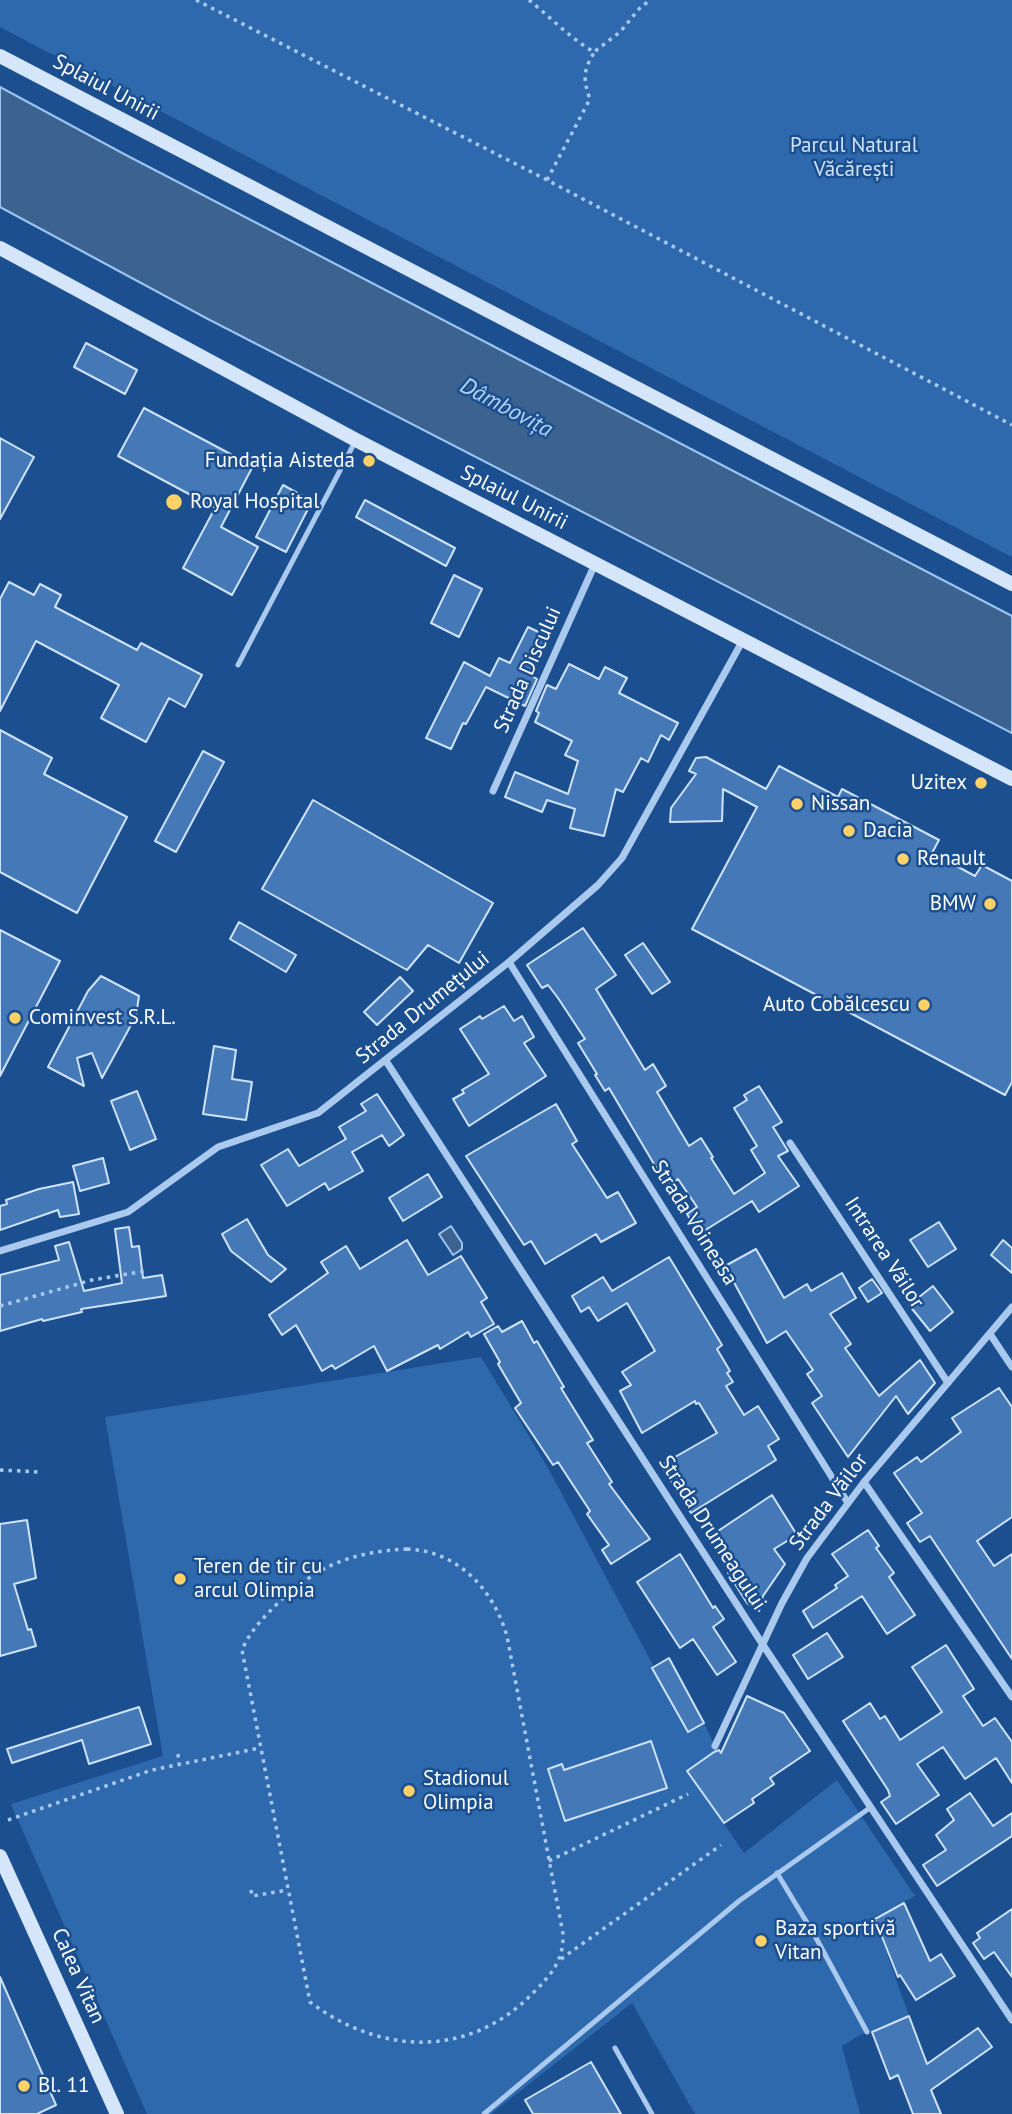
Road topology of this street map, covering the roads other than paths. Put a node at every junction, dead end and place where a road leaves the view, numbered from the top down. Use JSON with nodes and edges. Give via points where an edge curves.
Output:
{"nodes":[{"id":1,"x":0,"y":56,"type":"edge"},
{"id":2,"x":0,"y":248,"type":"edge"},
{"id":3,"x":356,"y":440,"type":"junction"},
{"id":4,"x":595,"y":564,"type":"junction"},
{"id":5,"x":1012,"y":584,"type":"edge"},
{"id":6,"x":743,"y":640,"type":"junction"},
{"id":7,"x":238,"y":665,"type":"dead end"},
{"id":8,"x":1012,"y":779,"type":"edge"},
{"id":9,"x":492,"y":791,"type":"dead end"},
{"id":10,"x":509,"y":962,"type":"junction"},
{"id":11,"x":386,"y":1061,"type":"junction"},
{"id":12,"x":790,"y":1143,"type":"dead end"},
{"id":13,"x":0,"y":1251,"type":"edge"},
{"id":14,"x":1012,"y":1307,"type":"edge"},
{"id":15,"x":990,"y":1334,"type":"junction"},
{"id":16,"x":1012,"y":1367,"type":"edge"},
{"id":17,"x":948,"y":1383,"type":"junction"},
{"id":18,"x":864,"y":1482,"type":"junction"},
{"id":19,"x":848,"y":1503,"type":"junction"},
{"id":20,"x":763,"y":1645,"type":"junction"},
{"id":21,"x":1012,"y":1698,"type":"edge"},
{"id":22,"x":715,"y":1746,"type":"dead end"},
{"id":23,"x":871,"y":1807,"type":"junction"},
{"id":24,"x":0,"y":1856,"type":"edge"},
{"id":25,"x":777,"y":1873,"type":"junction"},
{"id":26,"x":1012,"y":2020,"type":"edge"},
{"id":27,"x":867,"y":2032,"type":"dead end"},
{"id":28,"x":615,"y":2048,"type":"dead end"},
{"id":29,"x":114,"y":2113,"type":"edge"},
{"id":30,"x":484,"y":2114,"type":"edge"},
{"id":31,"x":652,"y":2114,"type":"edge"}],
"edges":[{"from":1,"to":5,"type":"main road","name":"Splaiul Unirii"},
{"from":2,"to":3,"type":"main road","name":"Splaiul Unirii"},
{"from":3,"to":4,"type":"main road","name":"Splaiul Unirii"},
{"from":3,"to":7,"type":"lane"},
{"from":4,"to":6,"type":"main road","name":"Splaiul Unirii"},
{"from":4,"to":9,"type":"street","name":"Strada Discului"},
{"from":6,"to":8,"type":"main road","name":"Splaiul Unirii"},
{"from":6,"to":10,"type":"street","name":"Strada Drumețului","via":[[622,858],[598,885]]},
{"from":10,"to":11,"type":"street","name":"Strada Drumețului"},
{"from":10,"to":19,"type":"street","name":"Strada Voineasa"},
{"from":11,"to":13,"type":"street","name":"Strada Drumețului","via":[[318,1114],[218,1147],[128,1212]]},
{"from":11,"to":20,"type":"street","name":"Strada Drumeagului"},
{"from":12,"to":17,"type":"street","name":"Intrarea Văilor"},
{"from":14,"to":15,"type":"street","name":"Strada Văilor"},
{"from":15,"to":16,"type":"street"},
{"from":15,"to":17,"type":"street","name":"Strada Văilor"},
{"from":17,"to":18,"type":"street","name":"Strada Văilor"},
{"from":18,"to":19,"type":"street","name":"Strada Văilor"},
{"from":18,"to":21,"type":"street"},
{"from":19,"to":20,"type":"street","name":"Strada Văilor","via":[[807,1558]]},
{"from":20,"to":22,"type":"street","name":"Strada Văilor"},
{"from":20,"to":23,"type":"street","name":"Strada Drumeagului"},
{"from":23,"to":25,"type":"lane"},
{"from":23,"to":26,"type":"street","name":"Strada Drumeagului"},
{"from":24,"to":29,"type":"main road","name":"Calea Vitan"},
{"from":25,"to":27,"type":"lane"},
{"from":25,"to":30,"type":"lane"},
{"from":28,"to":31,"type":"lane"}]}
